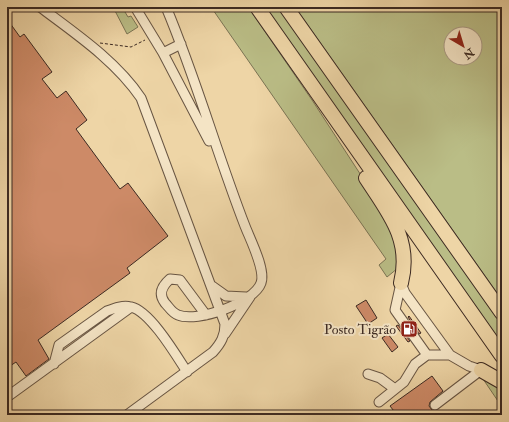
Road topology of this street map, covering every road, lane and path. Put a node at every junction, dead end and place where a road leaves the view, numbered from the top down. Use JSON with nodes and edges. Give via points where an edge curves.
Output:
{"nodes":[{"id":1,"x":40,"y":7,"type":"edge"},
{"id":2,"x":135,"y":7,"type":"edge"},
{"id":3,"x":166,"y":7,"type":"edge"},
{"id":4,"x":254,"y":7,"type":"edge"},
{"id":5,"x":257,"y":7,"type":"edge"},
{"id":6,"x":286,"y":7,"type":"edge"},
{"id":7,"x":153,"y":36,"type":"junction"},
{"id":8,"x":100,"y":43,"type":"dead end"},
{"id":9,"x":181,"y":44,"type":"junction"},
{"id":10,"x":163,"y":53,"type":"junction"},
{"id":11,"x":230,"y":187,"type":"junction"},
{"id":12,"x":401,"y":283,"type":"junction"},
{"id":13,"x":212,"y":286,"type":"junction"},
{"id":14,"x":251,"y":296,"type":"junction"},
{"id":15,"x":221,"y":311,"type":"junction"},
{"id":16,"x":502,"y":313,"type":"edge"},
{"id":17,"x":206,"y":315,"type":"junction"},
{"id":18,"x":225,"y":334,"type":"junction"},
{"id":19,"x":427,"y":355,"type":"junction"},
{"id":20,"x":450,"y":355,"type":"junction"},
{"id":21,"x":502,"y":356,"type":"edge"},
{"id":22,"x":481,"y":370,"type":"junction"},
{"id":23,"x":187,"y":372,"type":"junction"},
{"id":24,"x":368,"y":374,"type":"dead end"},
{"id":25,"x":502,"y":382,"type":"edge"},
{"id":26,"x":395,"y":389,"type":"junction"},
{"id":27,"x":7,"y":397,"type":"edge"},
{"id":28,"x":378,"y":402,"type":"dead end"},
{"id":29,"x":435,"y":405,"type":"dead end"},
{"id":30,"x":127,"y":415,"type":"edge"}],
"edges":[{"from":1,"to":13,"type":"lane","via":[[85,41],[128,80],[141,98]]},
{"from":2,"to":7,"type":"lane"},
{"from":3,"to":9,"type":"lane"},
{"from":4,"to":12,"type":"highway","via":[[265,28],[397,227],[404,250]]},
{"from":5,"to":21,"type":"highway"},
{"from":6,"to":16,"type":"highway"},
{"from":7,"to":8,"type":"path","via":[[131,46]]},
{"from":7,"to":10,"type":"lane"},
{"from":9,"to":10,"type":"lane"},
{"from":9,"to":11,"type":"lane"},
{"from":10,"to":11,"type":"lane","via":[[205,131]]},
{"from":11,"to":14,"type":"lane","via":[[261,271],[261,284]]},
{"from":12,"to":19,"type":"lane","via":[[395,310]]},
{"from":12,"to":20,"type":"lane"},
{"from":13,"to":14,"type":"lane","via":[[226,296]]},
{"from":13,"to":15,"type":"lane"},
{"from":14,"to":15,"type":"lane"},
{"from":14,"to":18,"type":"lane"},
{"from":15,"to":17,"type":"lane"},
{"from":15,"to":18,"type":"lane"},
{"from":17,"to":17,"type":"lane","via":[[180,280],[170,280],[163,286],[163,300],[173,312],[188,317]]},
{"from":18,"to":23,"type":"lane","via":[[220,345]]},
{"from":19,"to":20,"type":"lane"},
{"from":19,"to":26,"type":"lane","via":[[415,364],[404,382]]},
{"from":20,"to":22,"type":"lane"},
{"from":22,"to":25,"type":"highway"},
{"from":22,"to":29,"type":"lane"},
{"from":23,"to":27,"type":"lane","via":[[144,313],[132,307]]},
{"from":23,"to":30,"type":"lane"},
{"from":24,"to":26,"type":"lane","via":[[380,378]]},
{"from":26,"to":28,"type":"lane"}]}
